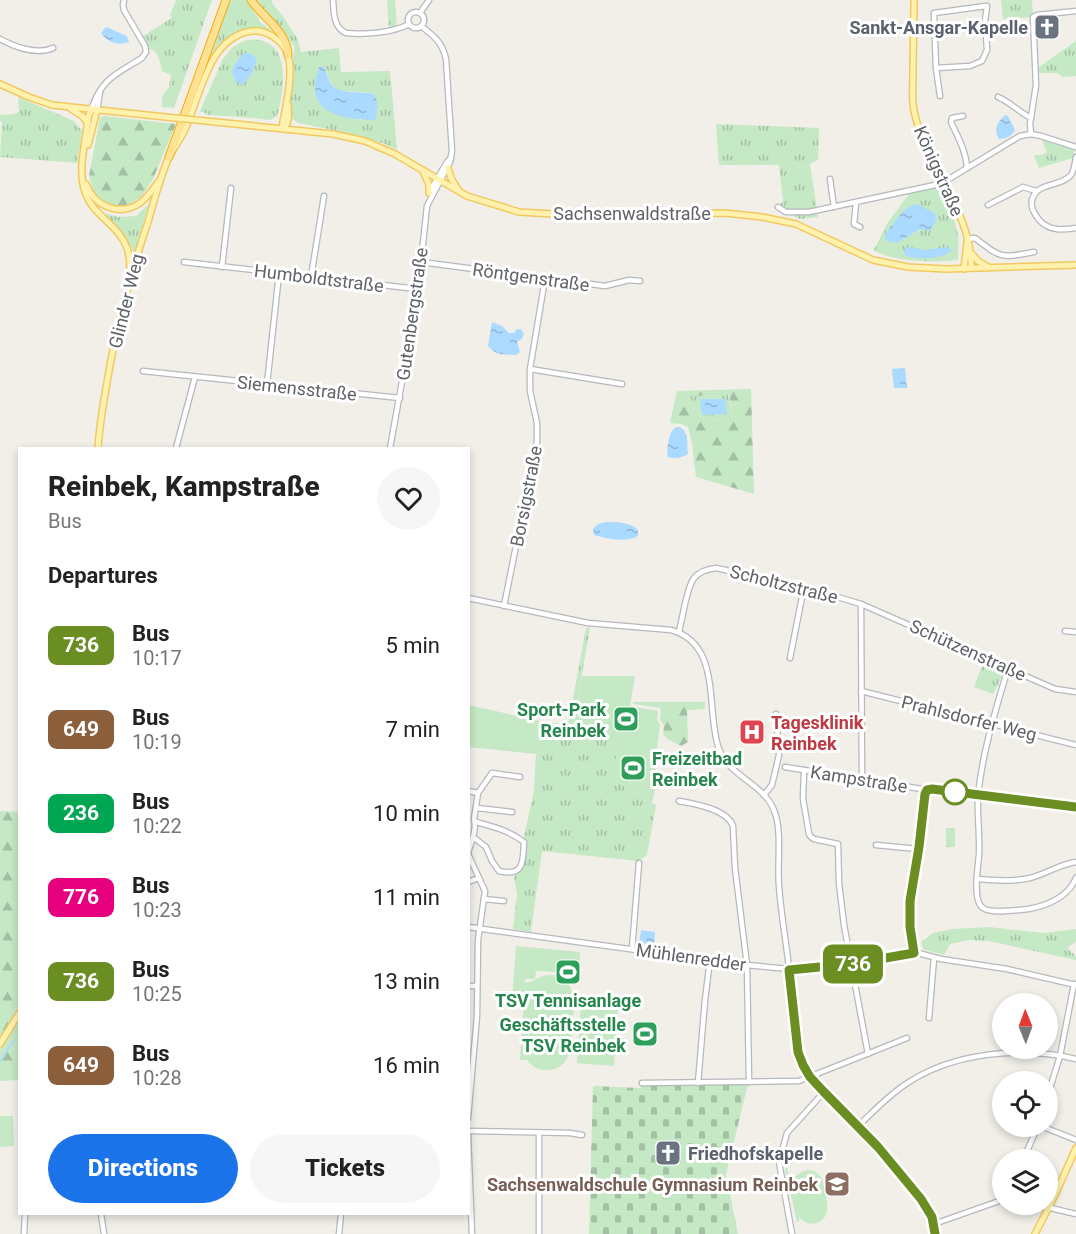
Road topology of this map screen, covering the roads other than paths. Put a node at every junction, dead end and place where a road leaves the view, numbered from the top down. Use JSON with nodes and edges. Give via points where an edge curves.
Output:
{"nodes":[{"id":1,"x":124,"y":0,"type":"edge"},
{"id":2,"x":226,"y":0,"type":"edge"},
{"id":3,"x":251,"y":0,"type":"edge"},
{"id":4,"x":333,"y":0,"type":"edge"},
{"id":5,"x":429,"y":0,"type":"edge"},
{"id":6,"x":914,"y":0,"type":"edge"},
{"id":7,"x":987,"y":3,"type":"edge"},
{"id":8,"x":1076,"y":11,"type":"edge"},
{"id":9,"x":420,"y":13,"type":"junction"},
{"id":10,"x":409,"y":24,"type":"junction"},
{"id":11,"x":421,"y":26,"type":"junction"},
{"id":12,"x":0,"y":39,"type":"edge"},
{"id":13,"x":53,"y":48,"type":"dead end"},
{"id":14,"x":288,"y":55,"type":"junction"},
{"id":15,"x":936,"y":69,"type":"junction"},
{"id":16,"x":0,"y":84,"type":"edge"},
{"id":17,"x":940,"y":96,"type":"dead end"},
{"id":18,"x":998,"y":97,"type":"dead end"},
{"id":19,"x":288,"y":98,"type":"junction"},
{"id":20,"x":68,"y":107,"type":"junction"},
{"id":21,"x":94,"y":110,"type":"junction"},
{"id":22,"x":288,"y":116,"type":"junction"},
{"id":23,"x":963,"y":116,"type":"dead end"},
{"id":24,"x":1031,"y":118,"type":"junction"},
{"id":25,"x":88,"y":123,"type":"junction"},
{"id":26,"x":282,"y":128,"type":"junction"},
{"id":27,"x":305,"y":130,"type":"junction"},
{"id":28,"x":1031,"y":134,"type":"junction"},
{"id":29,"x":1076,"y":147,"type":"edge"},
{"id":30,"x":1076,"y":157,"type":"edge"},
{"id":31,"x":169,"y":158,"type":"junction"},
{"id":32,"x":451,"y":158,"type":"junction"},
{"id":33,"x":448,"y":168,"type":"junction"},
{"id":34,"x":967,"y":168,"type":"junction"},
{"id":35,"x":422,"y":169,"type":"junction"},
{"id":36,"x":162,"y":178,"type":"junction"},
{"id":37,"x":830,"y":178,"type":"dead end"},
{"id":38,"x":438,"y":180,"type":"junction"},
{"id":39,"x":944,"y":182,"type":"junction"},
{"id":40,"x":231,"y":188,"type":"dead end"},
{"id":41,"x":1036,"y":191,"type":"junction"},
{"id":42,"x":429,"y":193,"type":"junction"},
{"id":43,"x":460,"y":193,"type":"junction"},
{"id":44,"x":324,"y":196,"type":"dead end"},
{"id":45,"x":428,"y":203,"type":"junction"},
{"id":46,"x":856,"y":203,"type":"junction"},
{"id":47,"x":988,"y":205,"type":"dead end"},
{"id":48,"x":778,"y":207,"type":"dead end"},
{"id":49,"x":834,"y":207,"type":"junction"},
{"id":50,"x":845,"y":222,"type":"dead end"},
{"id":51,"x":854,"y":224,"type":"junction"},
{"id":52,"x":860,"y":227,"type":"dead end"},
{"id":53,"x":1076,"y":228,"type":"edge"},
{"id":54,"x":967,"y":239,"type":"junction"},
{"id":55,"x":970,"y":252,"type":"junction"},
{"id":56,"x":1034,"y":252,"type":"dead end"},
{"id":57,"x":184,"y":262,"type":"dead end"},
{"id":58,"x":421,"y":262,"type":"junction"},
{"id":59,"x":1076,"y":265,"type":"edge"},
{"id":60,"x":222,"y":267,"type":"junction"},
{"id":61,"x":989,"y":267,"type":"junction"},
{"id":62,"x":967,"y":268,"type":"junction"},
{"id":63,"x":279,"y":274,"type":"junction"},
{"id":64,"x":130,"y":276,"type":"junction"},
{"id":65,"x":311,"y":277,"type":"junction"},
{"id":66,"x":544,"y":279,"type":"junction"},
{"id":67,"x":640,"y":281,"type":"dead end"},
{"id":68,"x":417,"y":289,"type":"junction"},
{"id":69,"x":530,"y":369,"type":"junction"},
{"id":70,"x":143,"y":371,"type":"dead end"},
{"id":71,"x":195,"y":377,"type":"junction"},
{"id":72,"x":267,"y":384,"type":"junction"},
{"id":73,"x":622,"y":384,"type":"dead end"},
{"id":74,"x":400,"y":398,"type":"junction"},
{"id":75,"x":98,"y":447,"type":"edge"},
{"id":76,"x":176,"y":447,"type":"edge"},
{"id":77,"x":390,"y":447,"type":"edge"},
{"id":78,"x":804,"y":587,"type":"junction"},
{"id":79,"x":470,"y":598,"type":"edge"},
{"id":80,"x":861,"y":604,"type":"junction"},
{"id":81,"x":504,"y":606,"type":"junction"},
{"id":82,"x":1065,"y":631,"type":"dead end"},
{"id":83,"x":679,"y":632,"type":"junction"},
{"id":84,"x":1076,"y":632,"type":"edge"},
{"id":85,"x":790,"y":658,"type":"dead end"},
{"id":86,"x":1006,"y":675,"type":"dead end"},
{"id":87,"x":861,"y":691,"type":"junction"},
{"id":88,"x":1076,"y":692,"type":"edge"},
{"id":89,"x":776,"y":714,"type":"dead end"},
{"id":90,"x":991,"y":724,"type":"junction"},
{"id":91,"x":1076,"y":745,"type":"edge"},
{"id":92,"x":785,"y":767,"type":"dead end"},
{"id":93,"x":804,"y":770,"type":"junction"},
{"id":94,"x":519,"y":777,"type":"dead end"},
{"id":95,"x":862,"y":779,"type":"junction"},
{"id":96,"x":927,"y":790,"type":"junction"},
{"id":97,"x":470,"y":791,"type":"edge"},
{"id":98,"x":478,"y":793,"type":"junction"},
{"id":99,"x":764,"y":795,"type":"junction"},
{"id":100,"x":978,"y":795,"type":"junction"},
{"id":101,"x":679,"y":801,"type":"dead end"},
{"id":102,"x":1076,"y":807,"type":"edge"},
{"id":103,"x":477,"y":808,"type":"junction"},
{"id":104,"x":512,"y":812,"type":"dead end"},
{"id":105,"x":470,"y":819,"type":"edge"},
{"id":106,"x":475,"y":820,"type":"junction"},
{"id":107,"x":473,"y":837,"type":"junction"},
{"id":108,"x":876,"y":845,"type":"dead end"},
{"id":109,"x":470,"y":847,"type":"edge"},
{"id":110,"x":918,"y":849,"type":"junction"},
{"id":111,"x":470,"y":858,"type":"edge"},
{"id":112,"x":1076,"y":862,"type":"edge"},
{"id":113,"x":639,"y":863,"type":"dead end"},
{"id":114,"x":479,"y":878,"type":"junction"},
{"id":115,"x":1076,"y":878,"type":"edge"},
{"id":116,"x":977,"y":879,"type":"junction"},
{"id":117,"x":470,"y":881,"type":"edge"},
{"id":118,"x":484,"y":899,"type":"junction"},
{"id":119,"x":504,"y":902,"type":"dead end"},
{"id":120,"x":470,"y":927,"type":"edge"},
{"id":121,"x":479,"y":928,"type":"junction"},
{"id":122,"x":632,"y":949,"type":"junction"},
{"id":123,"x":914,"y":953,"type":"junction"},
{"id":124,"x":934,"y":958,"type":"junction"},
{"id":125,"x":710,"y":960,"type":"junction"},
{"id":126,"x":851,"y":964,"type":"junction"},
{"id":127,"x":747,"y":965,"type":"junction"},
{"id":128,"x":789,"y":970,"type":"junction"},
{"id":129,"x":1075,"y":985,"type":"edge"},
{"id":130,"x":470,"y":986,"type":"edge"},
{"id":131,"x":477,"y":986,"type":"junction"},
{"id":132,"x":18,"y":1015,"type":"edge"},
{"id":133,"x":929,"y":1018,"type":"dead end"},
{"id":134,"x":907,"y":1038,"type":"dead end"},
{"id":135,"x":0,"y":1044,"type":"edge"},
{"id":136,"x":868,"y":1054,"type":"junction"},
{"id":137,"x":1060,"y":1056,"type":"junction"},
{"id":138,"x":1076,"y":1059,"type":"edge"},
{"id":139,"x":470,"y":1065,"type":"edge"},
{"id":140,"x":1055,"y":1071,"type":"edge"},
{"id":141,"x":810,"y":1077,"type":"junction"},
{"id":142,"x":749,"y":1082,"type":"junction"},
{"id":143,"x":642,"y":1083,"type":"dead end"},
{"id":144,"x":698,"y":1083,"type":"junction"},
{"id":145,"x":824,"y":1092,"type":"junction"},
{"id":146,"x":858,"y":1126,"type":"junction"},
{"id":147,"x":470,"y":1132,"type":"edge"},
{"id":148,"x":539,"y":1133,"type":"junction"},
{"id":149,"x":1058,"y":1133,"type":"edge"},
{"id":150,"x":582,"y":1135,"type":"dead end"},
{"id":151,"x":1076,"y":1140,"type":"edge"},
{"id":152,"x":1076,"y":1149,"type":"edge"},
{"id":153,"x":1058,"y":1188,"type":"edge"},
{"id":154,"x":470,"y":1201,"type":"edge"},
{"id":155,"x":992,"y":1204,"type":"edge"},
{"id":156,"x":1058,"y":1210,"type":"edge"},
{"id":157,"x":1076,"y":1214,"type":"edge"},
{"id":158,"x":25,"y":1215,"type":"edge"},
{"id":159,"x":101,"y":1215,"type":"edge"},
{"id":160,"x":341,"y":1215,"type":"edge"},
{"id":161,"x":1045,"y":1215,"type":"edge"},
{"id":162,"x":934,"y":1224,"type":"junction"},
{"id":163,"x":24,"y":1234,"type":"edge"},
{"id":164,"x":104,"y":1234,"type":"edge"},
{"id":165,"x":339,"y":1234,"type":"edge"},
{"id":166,"x":472,"y":1234,"type":"edge"},
{"id":167,"x":539,"y":1234,"type":"edge"},
{"id":168,"x":792,"y":1234,"type":"edge"},
{"id":169,"x":935,"y":1234,"type":"edge"},
{"id":170,"x":1035,"y":1234,"type":"edge"}],
"edges":[{"from":1,"to":21,"type":"street","via":[[123,9],[146,52],[104,84]]},
{"from":2,"to":31,"type":"highway"},
{"from":3,"to":14,"type":"highway","via":[[282,36]]},
{"from":4,"to":10,"type":"street","via":[[336,25],[346,33],[386,32]]},
{"from":5,"to":9,"type":"street"},
{"from":6,"to":39,"type":"main road","name":"Königstraße","via":[[914,113]]},
{"from":7,"to":15,"type":"street","via":[[987,50],[982,61]]},
{"from":7,"to":15,"type":"street","via":[[934,13]]},
{"from":8,"to":24,"type":"street","via":[[1033,17],[1036,85]]},
{"from":9,"to":10,"type":"street","via":[[410,14]]},
{"from":9,"to":11,"type":"street","via":[[424,20]]},
{"from":10,"to":11,"type":"street"},
{"from":11,"to":32,"type":"street","via":[[444,48]]},
{"from":12,"to":13,"type":"street","via":[[36,51]]},
{"from":14,"to":19,"type":"main road"},
{"from":14,"to":31,"type":"main road","name":"Glinder Weg","via":[[279,42],[264,32],[241,32],[230,39],[208,69]]},
{"from":15,"to":17,"type":"street"},
{"from":16,"to":20,"type":"main road","name":"Sachsenwaldstraße","via":[[38,101]]},
{"from":18,"to":24,"type":"street"},
{"from":19,"to":22,"type":"main road"},
{"from":19,"to":26,"type":"main road"},
{"from":20,"to":21,"type":"main road","name":"Sachsenwaldstraße"},
{"from":20,"to":25,"type":"main road"},
{"from":21,"to":25,"type":"main road"},
{"from":21,"to":26,"type":"main road","name":"Sachsenwaldstraße","bridge":true},
{"from":21,"to":36,"type":"main road","via":[[84,171],[95,199],[113,209],[125,209],[144,199]]},
{"from":22,"to":26,"type":"main road"},
{"from":22,"to":27,"type":"main road"},
{"from":23,"to":34,"type":"street","via":[[952,118],[951,122]]},
{"from":24,"to":28,"type":"street"},
{"from":25,"to":64,"type":"main road","via":[[82,168],[84,188],[95,210],[124,242]]},
{"from":26,"to":27,"type":"main road","name":"Sachsenwaldstraße"},
{"from":27,"to":35,"type":"main road","name":"Sachsenwaldstraße","via":[[365,141]]},
{"from":28,"to":29,"type":"street"},
{"from":28,"to":34,"type":"street","via":[[1020,136]]},
{"from":30,"to":41,"type":"street","via":[[1072,174],[1064,181]]},
{"from":31,"to":36,"type":"main road","name":"Glinder Weg"},
{"from":32,"to":33,"type":"street"},
{"from":32,"to":38,"type":"street"},
{"from":33,"to":38,"type":"street"},
{"from":33,"to":43,"type":"main road"},
{"from":34,"to":39,"type":"street"},
{"from":35,"to":38,"type":"main road","name":"Sachsenwaldstraße"},
{"from":35,"to":42,"type":"main road"},
{"from":36,"to":64,"type":"main road","name":"Glinder Weg"},
{"from":37,"to":49,"type":"street"},
{"from":38,"to":42,"type":"street"},
{"from":38,"to":43,"type":"main road","name":"Sachsenwaldstraße"},
{"from":38,"to":45,"type":"street","name":"Gutenbergstraße"},
{"from":39,"to":46,"type":"street"},
{"from":39,"to":54,"type":"main road","name":"Königstraße"},
{"from":40,"to":60,"type":"street"},
{"from":41,"to":47,"type":"street","via":[[1023,188]]},
{"from":41,"to":53,"type":"street","via":[[1032,208],[1041,222],[1048,228]]},
{"from":42,"to":45,"type":"street"},
{"from":43,"to":62,"type":"main road","name":"Sachsenwaldstraße","via":[[519,212],[726,213],[762,217],[796,224],[885,263],[927,269]]},
{"from":44,"to":65,"type":"street"},
{"from":45,"to":58,"type":"street","name":"Gutenbergstraße"},
{"from":46,"to":49,"type":"street"},
{"from":46,"to":51,"type":"street"},
{"from":48,"to":49,"type":"street","via":[[786,212],[809,213]]},
{"from":50,"to":51,"type":"street"},
{"from":51,"to":52,"type":"street"},
{"from":54,"to":55,"type":"main road","name":"Königstraße"},
{"from":54,"to":56,"type":"street","via":[[975,238],[1000,255]]},
{"from":54,"to":62,"type":"main road"},
{"from":55,"to":61,"type":"main road"},
{"from":55,"to":62,"type":"main road","name":"Königstraße"},
{"from":57,"to":60,"type":"street","name":"Humboldtstraße"},
{"from":58,"to":66,"type":"street","name":"Röntgenstraße"},
{"from":58,"to":68,"type":"street","name":"Gutenbergstraße"},
{"from":59,"to":61,"type":"main road","name":"Sachsenwaldstraße"},
{"from":60,"to":63,"type":"street","name":"Humboldtstraße"},
{"from":61,"to":62,"type":"main road","name":"Sachsenwaldstraße"},
{"from":63,"to":65,"type":"street","name":"Humboldtstraße"},
{"from":63,"to":72,"type":"street"},
{"from":64,"to":75,"type":"main road","name":"Glinder Weg","via":[[109,368]]},
{"from":65,"to":68,"type":"street","name":"Humboldtstraße"},
{"from":66,"to":67,"type":"street","name":"Röntgenstraße","via":[[605,286]]},
{"from":66,"to":69,"type":"street","name":"Borsigstraße"},
{"from":68,"to":74,"type":"street","name":"Gutenbergstraße"},
{"from":69,"to":73,"type":"street"},
{"from":69,"to":81,"type":"street","name":"Borsigstraße","via":[[537,441]]},
{"from":70,"to":71,"type":"street","name":"Siemensstraße"},
{"from":71,"to":72,"type":"street","name":"Siemensstraße"},
{"from":71,"to":76,"type":"street"},
{"from":72,"to":74,"type":"street","name":"Siemensstraße"},
{"from":74,"to":77,"type":"street","name":"Gutenbergstraße"},
{"from":78,"to":80,"type":"street","name":"Scholtzstraße"},
{"from":78,"to":83,"type":"street","name":"Scholtzstraße","via":[[708,569],[691,583]]},
{"from":78,"to":85,"type":"street"},
{"from":79,"to":81,"type":"street"},
{"from":80,"to":87,"type":"street"},
{"from":80,"to":88,"type":"street","name":"Schützenstraße","via":[[1055,689]]},
{"from":81,"to":83,"type":"street","via":[[585,623]]},
{"from":82,"to":84,"type":"street"},
{"from":83,"to":99,"type":"street","via":[[697,646],[703,658],[710,680],[716,740],[724,760]]},
{"from":86,"to":90,"type":"street"},
{"from":87,"to":90,"type":"street","name":"Prahlsdorfer Weg"},
{"from":87,"to":95,"type":"street"},
{"from":89,"to":99,"type":"street","via":[[779,755],[772,785]]},
{"from":90,"to":91,"type":"street","name":"Prahlsdorfer Weg"},
{"from":90,"to":100,"type":"street"},
{"from":92,"to":93,"type":"street","name":"Kampstraße"},
{"from":93,"to":95,"type":"street","name":"Kampstraße"},
{"from":93,"to":126,"type":"street","via":[[803,799],[809,834],[814,839],[838,844],[839,883]]},
{"from":94,"to":98,"type":"street","via":[[492,773]]},
{"from":95,"to":96,"type":"street","name":"Kampstraße"},
{"from":96,"to":100,"type":"street","name":"Kampstraße"},
{"from":96,"to":110,"type":"street"},
{"from":97,"to":98,"type":"street"},
{"from":98,"to":103,"type":"street"},
{"from":99,"to":128,"type":"street","via":[[778,825],[779,887]]},
{"from":100,"to":102,"type":"street","name":"Kampstraße"},
{"from":100,"to":116,"type":"street"},
{"from":101,"to":127,"type":"street","via":[[723,813],[732,822]]},
{"from":103,"to":104,"type":"street"},
{"from":103,"to":106,"type":"street"},
{"from":105,"to":106,"type":"street"},
{"from":106,"to":107,"type":"street"},
{"from":106,"to":107,"type":"street","via":[[524,842],[517,871],[499,871],[486,846]]},
{"from":107,"to":109,"type":"street"},
{"from":108,"to":110,"type":"street"},
{"from":110,"to":123,"type":"street","via":[[910,911]]},
{"from":111,"to":114,"type":"street"},
{"from":112,"to":116,"type":"street","via":[[1029,879]]},
{"from":113,"to":122,"type":"street"},
{"from":114,"to":117,"type":"street"},
{"from":114,"to":118,"type":"street"},
{"from":115,"to":116,"type":"street","via":[[1064,895],[1047,904],[1000,911],[984,909],[980,904]]},
{"from":118,"to":119,"type":"street"},
{"from":118,"to":121,"type":"street"},
{"from":120,"to":121,"type":"street","name":"Mühlenredder"},
{"from":121,"to":122,"type":"street","name":"Mühlenredder"},
{"from":121,"to":131,"type":"street"},
{"from":122,"to":125,"type":"street","name":"Mühlenredder"},
{"from":123,"to":124,"type":"street"},
{"from":123,"to":126,"type":"street","name":"Mühlenredder"},
{"from":124,"to":129,"type":"street"},
{"from":124,"to":133,"type":"street"},
{"from":125,"to":127,"type":"street","name":"Mühlenredder"},
{"from":125,"to":144,"type":"street"},
{"from":126,"to":128,"type":"street","name":"Mühlenredder"},
{"from":126,"to":136,"type":"street"},
{"from":127,"to":128,"type":"street","name":"Mühlenredder"},
{"from":127,"to":142,"type":"street"},
{"from":128,"to":141,"type":"street","via":[[799,1059]]},
{"from":129,"to":137,"type":"street"},
{"from":130,"to":131,"type":"street"},
{"from":131,"to":139,"type":"street"},
{"from":132,"to":135,"type":"main road"},
{"from":134,"to":136,"type":"street"},
{"from":136,"to":141,"type":"street"},
{"from":137,"to":138,"type":"street"},
{"from":137,"to":140,"type":"street"},
{"from":137,"to":146,"type":"street","via":[[994,1054],[938,1068],[903,1086]]},
{"from":141,"to":142,"type":"street"},
{"from":141,"to":145,"type":"street"},
{"from":142,"to":144,"type":"street"},
{"from":143,"to":144,"type":"street"},
{"from":145,"to":146,"type":"street"},
{"from":145,"to":168,"type":"street","via":[[788,1133],[778,1162]]},
{"from":146,"to":162,"type":"street","via":[[921,1199]]},
{"from":147,"to":148,"type":"street"},
{"from":148,"to":150,"type":"street"},
{"from":148,"to":167,"type":"street"},
{"from":149,"to":151,"type":"street"},
{"from":152,"to":153,"type":"main road"},
{"from":154,"to":166,"type":"street"},
{"from":155,"to":162,"type":"street"},
{"from":156,"to":157,"type":"street"},
{"from":158,"to":163,"type":"street"},
{"from":159,"to":164,"type":"street"},
{"from":160,"to":165,"type":"street"},
{"from":161,"to":170,"type":"main road"},
{"from":162,"to":169,"type":"street"}]}
